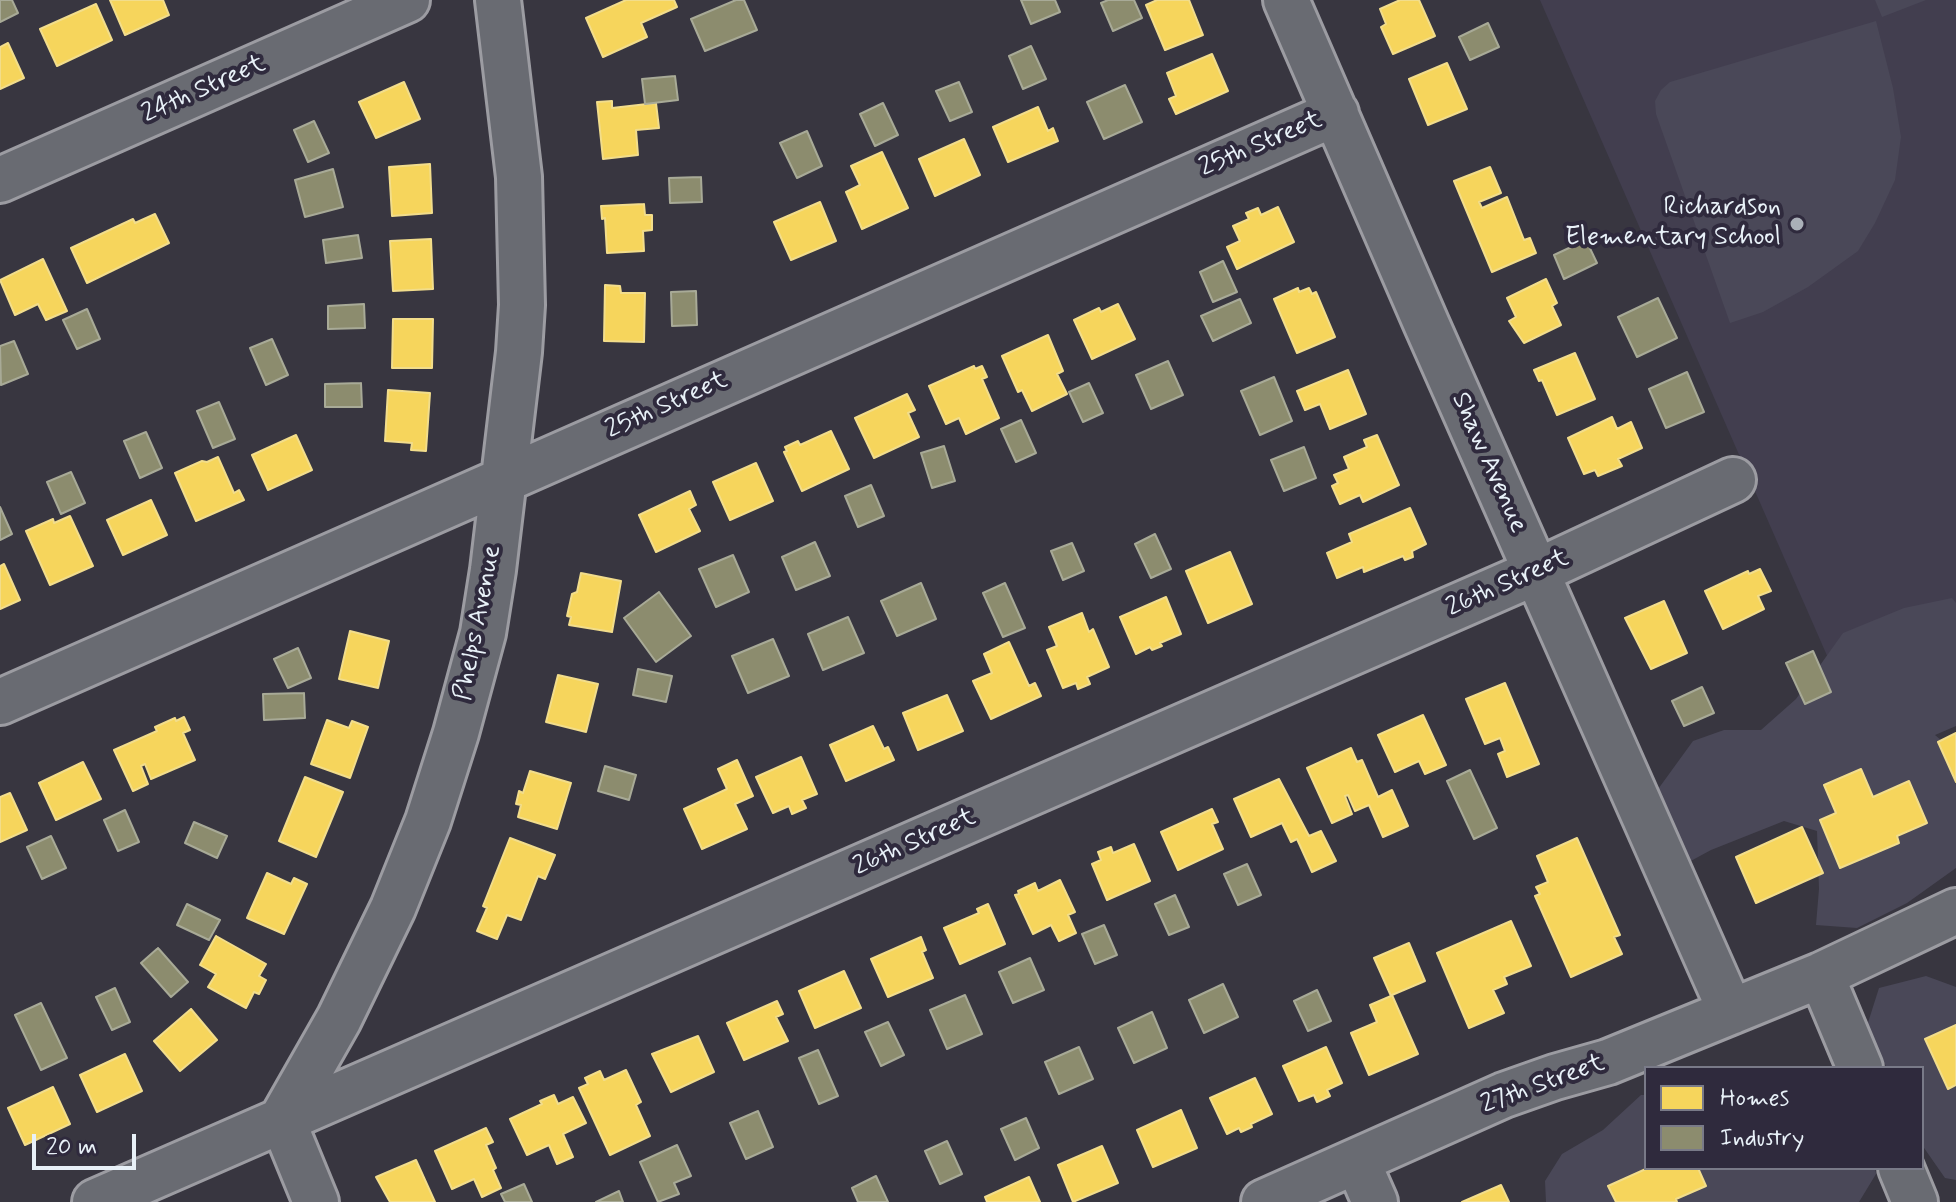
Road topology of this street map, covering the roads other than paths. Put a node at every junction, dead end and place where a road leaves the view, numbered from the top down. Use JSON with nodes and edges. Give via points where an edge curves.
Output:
{"nodes":[{"id":1,"x":407,"y":0,"type":"edge"},
{"id":2,"x":498,"y":0,"type":"edge"},
{"id":3,"x":1286,"y":0,"type":"edge"},
{"id":4,"x":1336,"y":113,"type":"junction"},
{"id":5,"x":0,"y":180,"type":"edge"},
{"id":6,"x":502,"y":479,"type":"junction"},
{"id":7,"x":1733,"y":480,"type":"dead end"},
{"id":8,"x":1536,"y":572,"type":"junction"},
{"id":9,"x":0,"y":702,"type":"edge"},
{"id":10,"x":1956,"y":911,"type":"edge"},
{"id":11,"x":1821,"y":975,"type":"junction"},
{"id":12,"x":1731,"y":1012,"type":"junction"},
{"id":13,"x":1859,"y":1066,"type":"edge"},
{"id":14,"x":282,"y":1119,"type":"junction"},
{"id":15,"x":1357,"y":1161,"type":"junction"},
{"id":16,"x":1902,"y":1170,"type":"edge"},
{"id":17,"x":95,"y":1202,"type":"edge"},
{"id":18,"x":316,"y":1202,"type":"edge"},
{"id":19,"x":1264,"y":1202,"type":"edge"},
{"id":20,"x":1375,"y":1202,"type":"edge"},
{"id":21,"x":1915,"y":1202,"type":"edge"}],
"edges":[{"from":1,"to":5,"type":"street","name":"24th Street"},
{"from":2,"to":6,"type":"street","name":"Phelps Avenue","via":[[515,124],[522,235],[520,338]]},
{"from":3,"to":4,"type":"street","name":"Shaw Avenue"},
{"from":4,"to":6,"type":"street","name":"25th Street"},
{"from":4,"to":8,"type":"street","name":"Shaw Avenue"},
{"from":6,"to":9,"type":"street","name":"25th Street"},
{"from":6,"to":14,"type":"street","name":"Phelps Avenue","via":[[483,633],[428,821],[339,1019]]},
{"from":7,"to":8,"type":"street","name":"26th Street"},
{"from":8,"to":12,"type":"street","name":"Shaw Avenue"},
{"from":8,"to":14,"type":"street","name":"26th Street"},
{"from":10,"to":11,"type":"street","name":"27th Street"},
{"from":11,"to":12,"type":"street","name":"27th Street"},
{"from":11,"to":13,"type":"street"},
{"from":12,"to":15,"type":"street","name":"27th Street","via":[[1608,1062],[1504,1095]]},
{"from":14,"to":17,"type":"street","name":"26th Street"},
{"from":14,"to":18,"type":"street"},
{"from":15,"to":19,"type":"street","name":"27th Street"},
{"from":15,"to":20,"type":"street"},
{"from":16,"to":21,"type":"street"}]}
